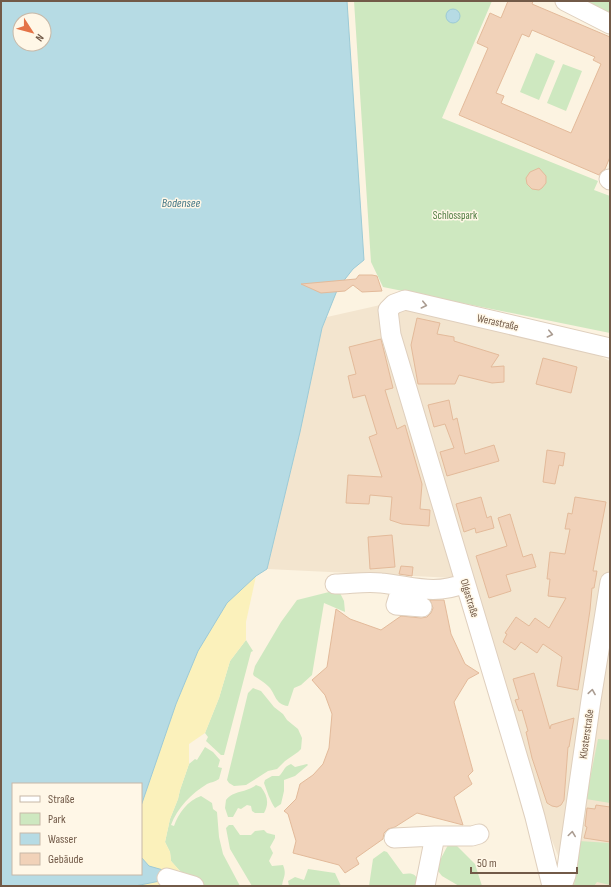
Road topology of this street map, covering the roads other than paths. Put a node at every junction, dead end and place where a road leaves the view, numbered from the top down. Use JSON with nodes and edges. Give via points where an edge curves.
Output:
{"nodes":[{"id":1,"x":565,"y":1,"type":"edge"},
{"id":2,"x":610,"y":24,"type":"edge"},
{"id":3,"x":388,"y":310,"type":"joint"},
{"id":4,"x":610,"y":348,"type":"edge"},
{"id":5,"x":465,"y":582,"type":"junction"},
{"id":6,"x":610,"y":582,"type":"edge"},
{"id":7,"x":335,"y":584,"type":"dead end"},
{"id":8,"x":402,"y":586,"type":"junction"},
{"id":9,"x":422,"y":607,"type":"dead end"},
{"id":10,"x":479,"y":834,"type":"dead end"},
{"id":11,"x":435,"y":836,"type":"junction"},
{"id":12,"x":394,"y":838,"type":"dead end"},
{"id":13,"x":167,"y":878,"type":"dead end"},
{"id":14,"x":194,"y":886,"type":"edge"},
{"id":15,"x":425,"y":886,"type":"edge"},
{"id":16,"x":552,"y":886,"type":"edge"},
{"id":17,"x":562,"y":886,"type":"edge"}],
"edges":[{"from":1,"to":2,"type":"street"},
{"from":3,"to":4,"type":"street","name":"Werastraße","one_way":true,"via":[[394,304],[405,300]]},
{"from":3,"to":5,"type":"street","name":"Olgastraße","via":[[391,335]]},
{"from":5,"to":8,"type":"street","via":[[453,588],[426,590]]},
{"from":5,"to":16,"type":"street","name":"Olgastraße","via":[[533,810]]},
{"from":17,"to":6,"type":"street","name":"Klosterstraße","one_way":true,"via":[[566,875]]},
{"from":7,"to":8,"type":"street","via":[[380,582]]},
{"from":8,"to":9,"type":"street","via":[[396,605]]},
{"from":10,"to":11,"type":"street"},
{"from":11,"to":12,"type":"street"},
{"from":11,"to":15,"type":"street"},
{"from":13,"to":14,"type":"street"}]}
